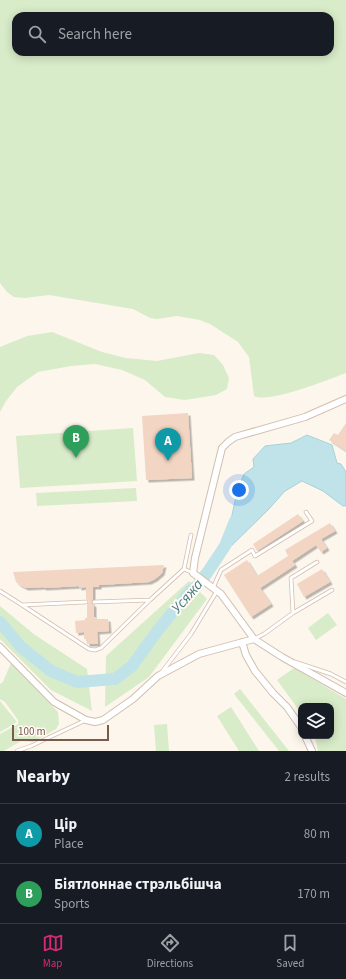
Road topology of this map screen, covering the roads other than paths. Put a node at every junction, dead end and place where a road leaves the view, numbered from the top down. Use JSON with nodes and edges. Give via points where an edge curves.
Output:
{"nodes":[{"id":1,"x":346,"y":399,"type":"edge"},
{"id":2,"x":306,"y":512,"type":"dead end"},
{"id":3,"x":191,"y":535,"type":"dead end"},
{"id":4,"x":317,"y":562,"type":"dead end"},
{"id":5,"x":184,"y":569,"type":"junction"},
{"id":6,"x":194,"y":573,"type":"junction"},
{"id":7,"x":213,"y":588,"type":"junction"},
{"id":8,"x":332,"y":590,"type":"dead end"},
{"id":9,"x":0,"y":591,"type":"edge"},
{"id":10,"x":150,"y":600,"type":"junction"},
{"id":11,"x":86,"y":602,"type":"dead end"},
{"id":12,"x":94,"y":602,"type":"dead end"},
{"id":13,"x":22,"y":605,"type":"junction"},
{"id":14,"x":293,"y":614,"type":"junction"},
{"id":15,"x":254,"y":639,"type":"junction"},
{"id":16,"x":242,"y":642,"type":"junction"},
{"id":17,"x":0,"y":647,"type":"edge"},
{"id":18,"x":282,"y":657,"type":"junction"},
{"id":19,"x":158,"y":676,"type":"junction"},
{"id":20,"x":346,"y":682,"type":"edge"},
{"id":21,"x":346,"y":693,"type":"edge"},
{"id":22,"x":86,"y":720,"type":"junction"},
{"id":23,"x":298,"y":723,"type":"edge"},
{"id":24,"x":307,"y":739,"type":"edge"},
{"id":25,"x":17,"y":751,"type":"edge"},
{"id":26,"x":312,"y":751,"type":"edge"}],
"edges":[{"from":1,"to":6,"type":"street","via":[[305,417],[235,437],[222,448],[195,558]]},
{"from":2,"to":7,"type":"lane","via":[[312,521],[255,556],[252,550],[221,570]]},
{"from":3,"to":5,"type":"lane"},
{"from":4,"to":14,"type":"lane","via":[[291,578]]},
{"from":5,"to":6,"type":"lane"},
{"from":5,"to":10,"type":"lane"},
{"from":6,"to":7,"type":"street"},
{"from":7,"to":15,"type":"street","via":[[221,594]]},
{"from":7,"to":19,"type":"lane","via":[[191,634]]},
{"from":8,"to":14,"type":"lane"},
{"from":9,"to":13,"type":"lane"},
{"from":10,"to":12,"type":"lane"},
{"from":10,"to":13,"type":"lane","via":[[101,648],[95,650],[89,649]]},
{"from":11,"to":13,"type":"lane"},
{"from":14,"to":15,"type":"lane"},
{"from":15,"to":16,"type":"street"},
{"from":15,"to":18,"type":"street"},
{"from":16,"to":19,"type":"street","via":[[199,654]]},
{"from":16,"to":23,"type":"street","via":[[255,671]]},
{"from":17,"to":22,"type":"street","via":[[54,702]]},
{"from":18,"to":20,"type":"lane","via":[[332,674]]},
{"from":18,"to":21,"type":"street"},
{"from":19,"to":22,"type":"street","via":[[133,699],[103,720]]},
{"from":22,"to":25,"type":"lane"},
{"from":24,"to":26,"type":"street"}]}
